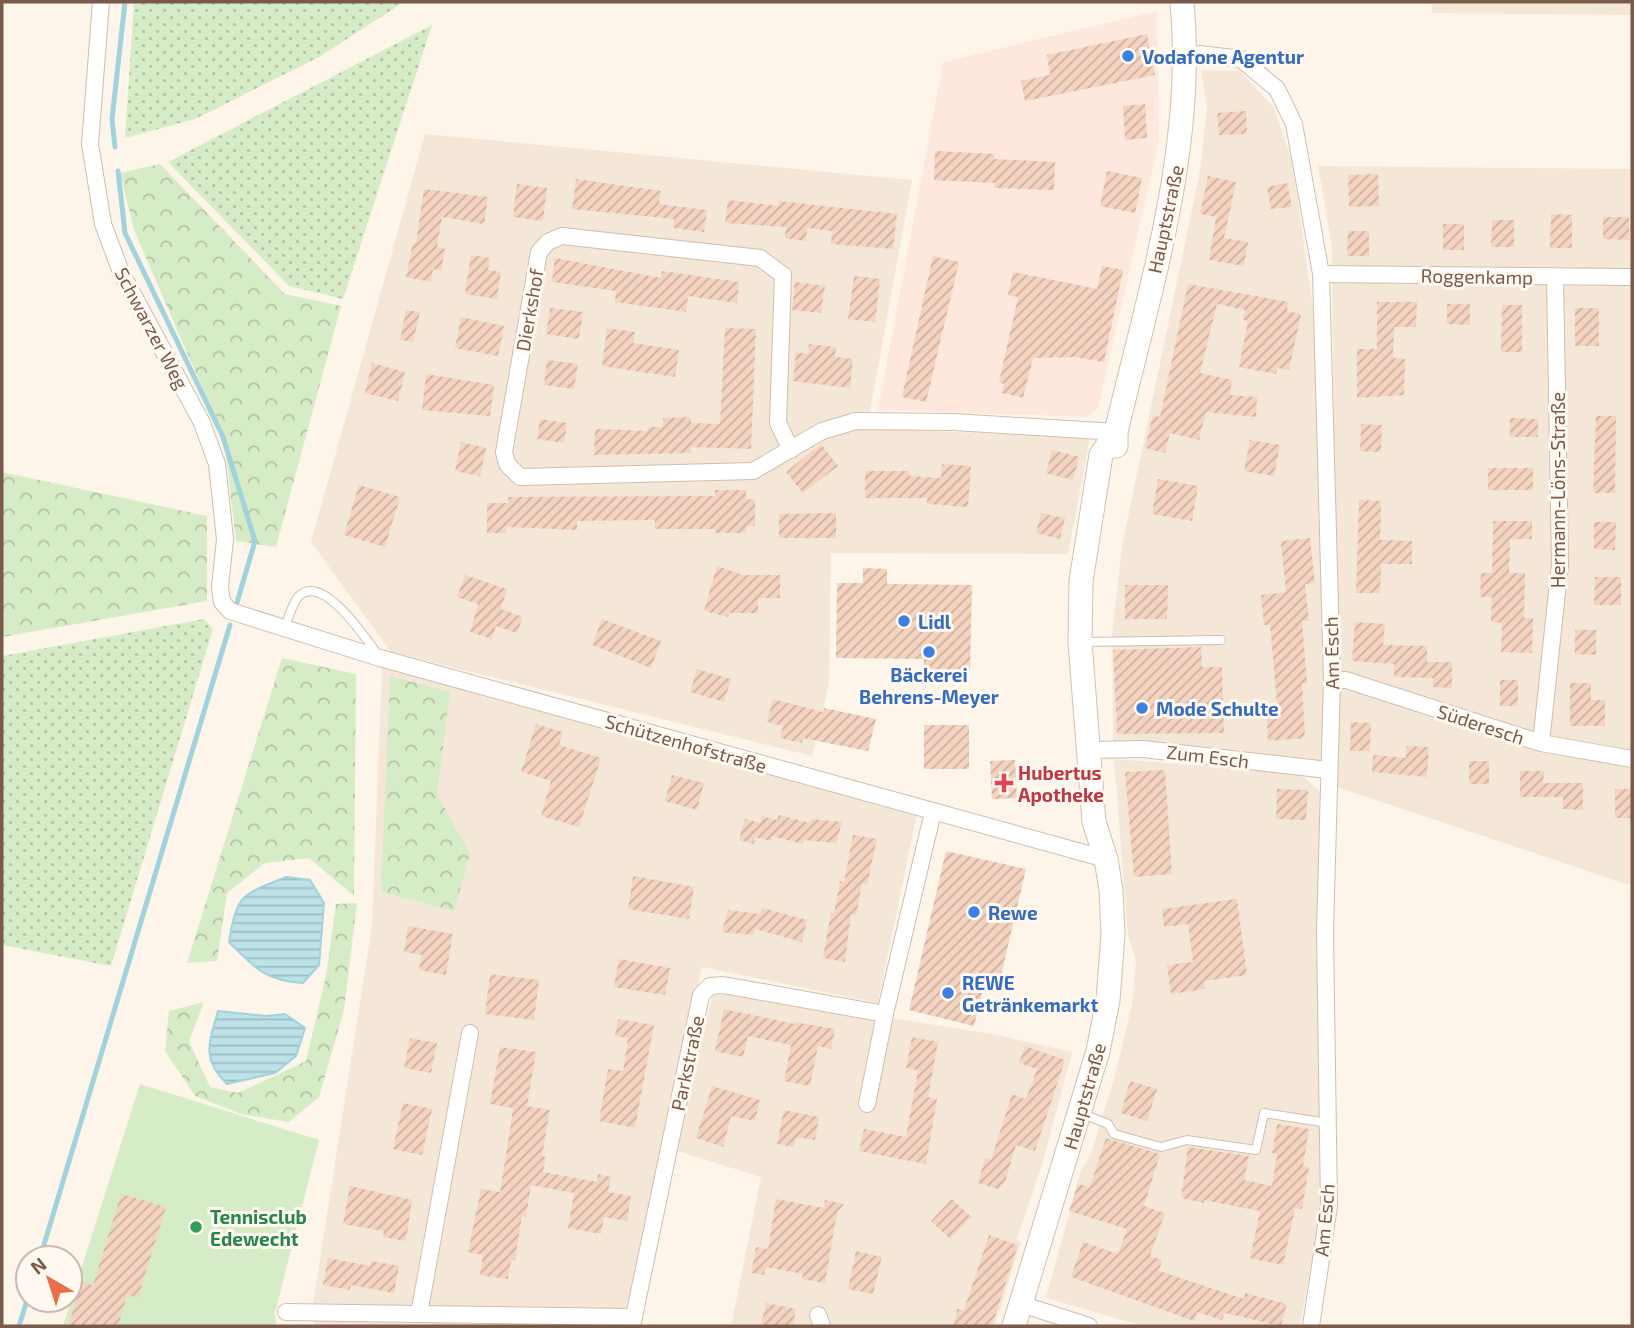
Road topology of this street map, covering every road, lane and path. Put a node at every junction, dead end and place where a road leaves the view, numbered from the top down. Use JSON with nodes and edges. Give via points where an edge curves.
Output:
{"nodes":[{"id":1,"x":101,"y":2,"type":"edge"},
{"id":2,"x":1182,"y":2,"type":"edge"},
{"id":3,"x":1184,"y":57,"type":"junction"},
{"id":4,"x":1321,"y":274,"type":"junction"},
{"id":5,"x":1556,"y":277,"type":"junction"},
{"id":6,"x":1632,"y":277,"type":"edge"},
{"id":7,"x":1116,"y":432,"type":"junction"},
{"id":8,"x":791,"y":450,"type":"junction"},
{"id":9,"x":267,"y":621,"type":"joint"},
{"id":10,"x":285,"y":627,"type":"junction"},
{"id":11,"x":1221,"y":640,"type":"dead end"},
{"id":12,"x":1088,"y":642,"type":"junction"},
{"id":13,"x":380,"y":657,"type":"junction"},
{"id":14,"x":1332,"y":680,"type":"junction"},
{"id":15,"x":1541,"y":743,"type":"junction"},
{"id":16,"x":1096,"y":750,"type":"junction"},
{"id":17,"x":1632,"y":759,"type":"edge"},
{"id":18,"x":1328,"y":770,"type":"junction"},
{"id":19,"x":933,"y":812,"type":"junction"},
{"id":20,"x":1106,"y":859,"type":"junction"},
{"id":21,"x":885,"y":1014,"type":"junction"},
{"id":22,"x":470,"y":1032,"type":"dead end"},
{"id":23,"x":867,"y":1104,"type":"dead end"},
{"id":24,"x":1080,"y":1113,"type":"junction"},
{"id":25,"x":1328,"y":1123,"type":"junction"},
{"id":26,"x":1021,"y":1304,"type":"junction"},
{"id":27,"x":286,"y":1312,"type":"dead end"},
{"id":28,"x":419,"y":1314,"type":"junction"},
{"id":29,"x":633,"y":1322,"type":"edge"},
{"id":30,"x":1014,"y":1326,"type":"edge"},
{"id":31,"x":1089,"y":1326,"type":"edge"},
{"id":32,"x":1311,"y":1326,"type":"edge"}],
"edges":[{"from":1,"to":9,"type":"street","name":"Schwarzer Weg","via":[[90,144],[103,223],[121,272],[202,423],[217,464],[225,539],[222,602],[230,611]]},
{"from":2,"to":3,"type":"main road","name":"Hauptstraße"},
{"from":3,"to":4,"type":"street","name":"Am Esch","via":[[1200,54],[1241,60],[1277,89],[1294,124]]},
{"from":3,"to":7,"type":"main road","name":"Hauptstraße","via":[[1177,164]]},
{"from":4,"to":5,"type":"street","name":"Roggenkamp"},
{"from":4,"to":14,"type":"street","name":"Am Esch"},
{"from":5,"to":6,"type":"street","name":"Roggenkamp"},
{"from":5,"to":15,"type":"street","name":"Hermann-Löns-Straße","via":[[1560,564]]},
{"from":7,"to":8,"type":"street","name":"Dierkshof","via":[[856,421],[822,431]]},
{"from":7,"to":12,"type":"main road","name":"Hauptstraße","via":[[1117,455]]},
{"from":8,"to":8,"type":"street","name":"Dierkshof","via":[[753,471],[527,478],[513,473],[504,452],[539,252],[562,236],[760,258],[783,275],[778,423]]},
{"from":9,"to":10,"type":"street","name":"Schützenhofstraße"},
{"from":10,"to":13,"type":"street","name":"Schützenhofstraße"},
{"from":10,"to":13,"type":"lane","via":[[297,598],[317,591],[342,610]]},
{"from":11,"to":12,"type":"lane"},
{"from":12,"to":16,"type":"main road","name":"Hauptstraße"},
{"from":13,"to":19,"type":"street","name":"Schützenhofstraße"},
{"from":14,"to":15,"type":"street","name":"Süderesch","via":[[1346,680]]},
{"from":14,"to":18,"type":"street","name":"Am Esch"},
{"from":15,"to":17,"type":"street","name":"Süderesch"},
{"from":16,"to":18,"type":"street","name":"Zum Esch","via":[[1143,749]]},
{"from":16,"to":20,"type":"main road","name":"Hauptstraße","via":[[1110,821]]},
{"from":18,"to":25,"type":"street","name":"Am Esch"},
{"from":19,"to":20,"type":"street","name":"Schützenhofstraße"},
{"from":19,"to":21,"type":"street"},
{"from":20,"to":24,"type":"main road","name":"Hauptstraße","via":[[1113,934],[1108,1000]]},
{"from":21,"to":23,"type":"street"},
{"from":21,"to":29,"type":"street","name":"Parkstraße","via":[[723,985],[710,986],[701,995]]},
{"from":22,"to":28,"type":"street"},
{"from":24,"to":25,"type":"lane","via":[[1108,1124],[1114,1134],[1161,1147],[1187,1140],[1256,1150],[1264,1113]]},
{"from":24,"to":26,"type":"main road","name":"Hauptstraße"},
{"from":25,"to":32,"type":"street","name":"Am Esch","via":[[1329,1206]]},
{"from":26,"to":30,"type":"main road","name":"Hauptstraße"},
{"from":26,"to":31,"type":"street"},
{"from":27,"to":28,"type":"street","name":"Parkstraße"},
{"from":28,"to":29,"type":"street","name":"Parkstraße"}]}
